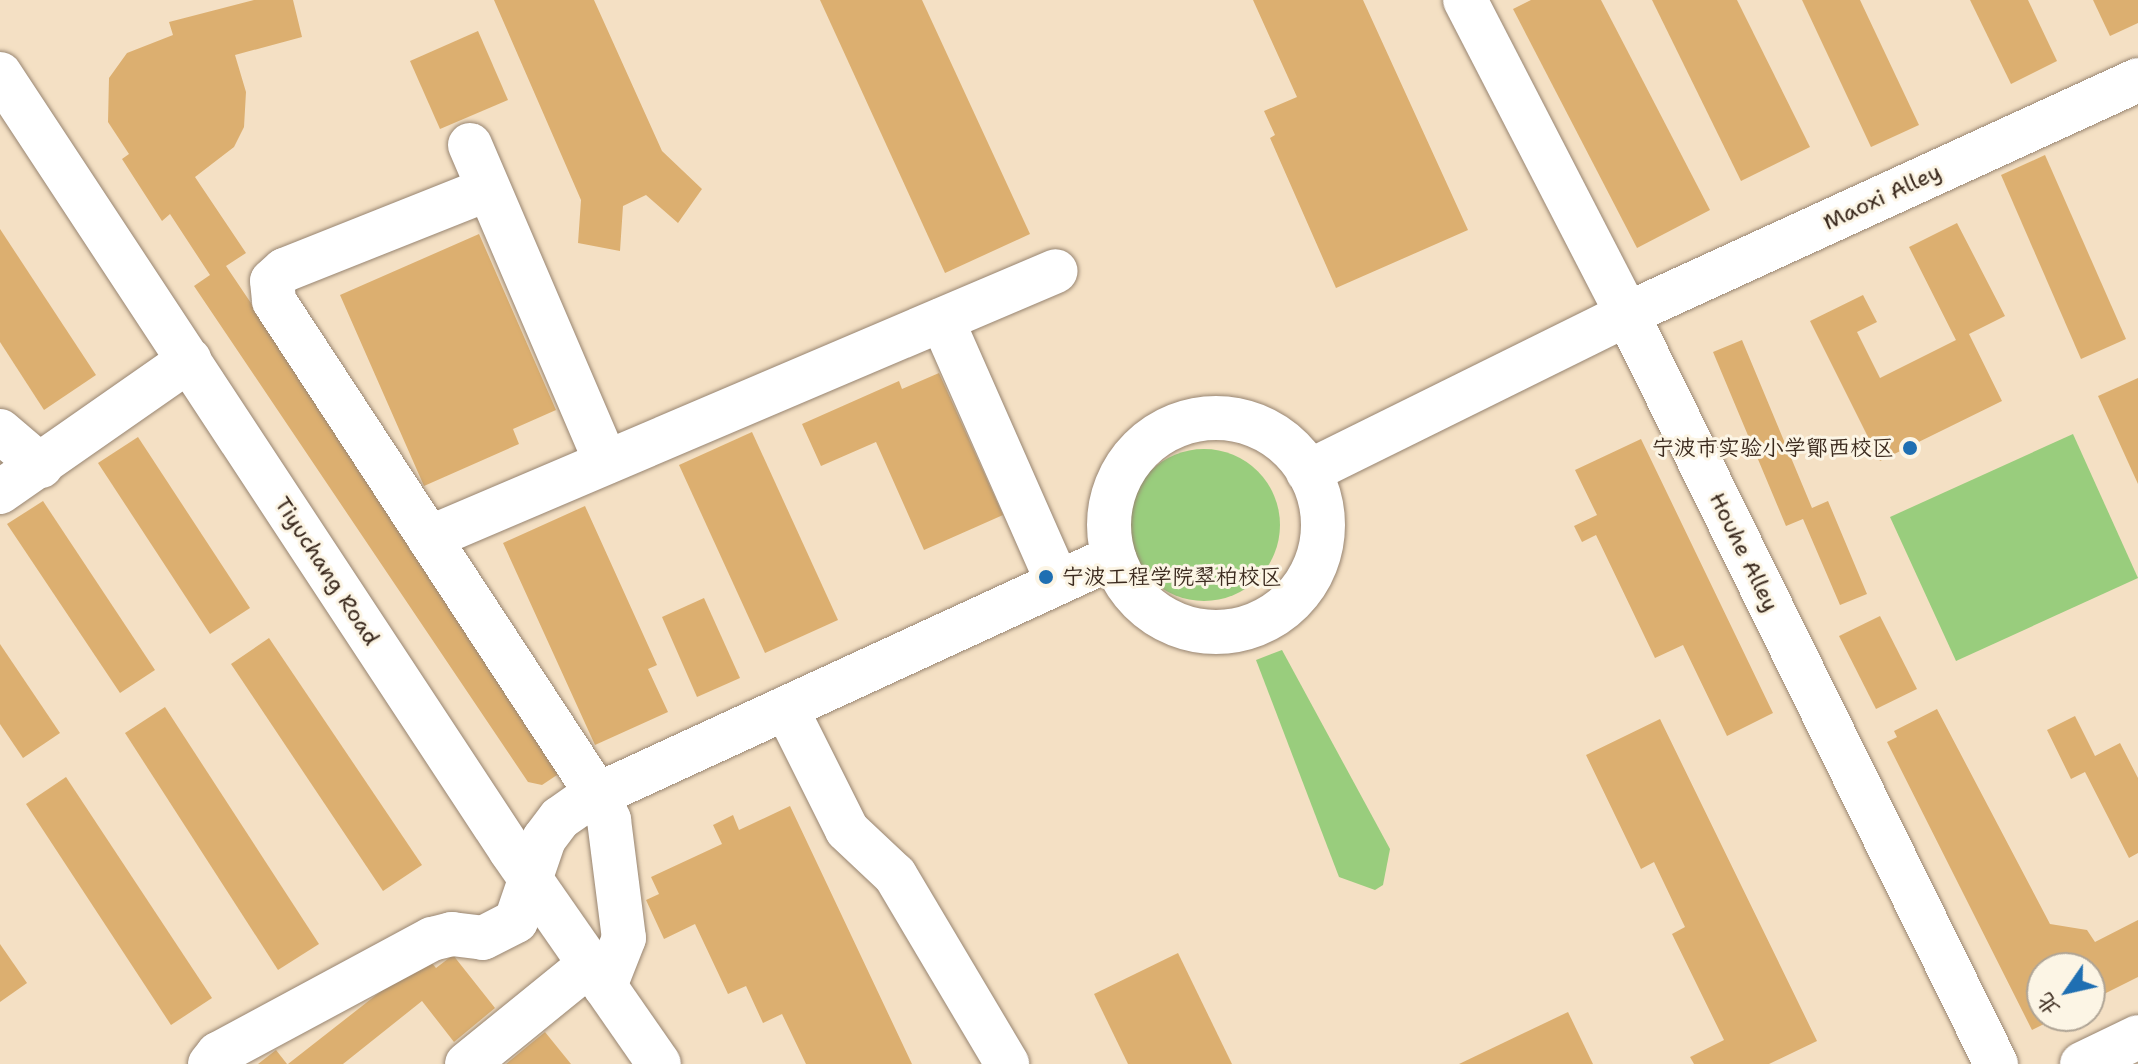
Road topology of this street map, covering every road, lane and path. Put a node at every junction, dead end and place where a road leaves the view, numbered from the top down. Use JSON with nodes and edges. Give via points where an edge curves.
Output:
{"nodes":[{"id":1,"x":1465,"y":0,"type":"edge"},
{"id":2,"x":0,"y":74,"type":"edge"},
{"id":3,"x":2138,"y":80,"type":"edge"},
{"id":4,"x":470,"y":145,"type":"dead end"},
{"id":5,"x":488,"y":189,"type":"junction"},
{"id":6,"x":1056,"y":271,"type":"dead end"},
{"id":7,"x":1627,"y":314,"type":"junction"},
{"id":8,"x":942,"y":320,"type":"junction"},
{"id":9,"x":189,"y":360,"type":"junction"},
{"id":10,"x":0,"y":431,"type":"edge"},
{"id":11,"x":606,"y":462,"type":"junction"},
{"id":12,"x":41,"y":466,"type":"junction"},
{"id":13,"x":1308,"y":472,"type":"junction"},
{"id":14,"x":0,"y":492,"type":"edge"},
{"id":15,"x":429,"y":538,"type":"junction"},
{"id":16,"x":1114,"y":557,"type":"junction"},
{"id":17,"x":1058,"y":583,"type":"junction"},
{"id":18,"x":786,"y":708,"type":"junction"},
{"id":19,"x":597,"y":794,"type":"junction"},
{"id":20,"x":533,"y":883,"type":"junction"},
{"id":21,"x":597,"y":975,"type":"junction"},
{"id":22,"x":2138,"y":1037,"type":"edge"},
{"id":23,"x":210,"y":1064,"type":"edge"},
{"id":24,"x":467,"y":1064,"type":"edge"},
{"id":25,"x":659,"y":1064,"type":"edge"},
{"id":26,"x":1007,"y":1064,"type":"edge"},
{"id":27,"x":1996,"y":1064,"type":"edge"},
{"id":28,"x":2082,"y":1064,"type":"edge"}],
"edges":[{"from":1,"to":7,"type":"street","name":"Houhe Alley"},
{"from":2,"to":9,"type":"street","name":"Tiyuchang Road"},
{"from":3,"to":7,"type":"street","name":"Maoxi Alley"},
{"from":4,"to":5,"type":"street"},
{"from":5,"to":11,"type":"street"},
{"from":5,"to":15,"type":"street","via":[[284,270],[272,281],[274,301]]},
{"from":6,"to":8,"type":"street"},
{"from":7,"to":13,"type":"street","name":"Maoxi Alley"},
{"from":7,"to":27,"type":"street","name":"Houhe Alley"},
{"from":8,"to":11,"type":"street"},
{"from":8,"to":17,"type":"street"},
{"from":9,"to":12,"type":"street"},
{"from":9,"to":20,"type":"street","name":"Tiyuchang Road"},
{"from":10,"to":12,"type":"street"},
{"from":11,"to":15,"type":"street"},
{"from":12,"to":14,"type":"street"},
{"from":13,"to":16,"type":"street","via":[[1287,446],[1247,423],[1224,418],[1181,423],[1143,445],[1118,481],[1109,523]]},
{"from":13,"to":16,"type":"street","via":[[1321,506],[1319,552],[1299,592],[1266,620],[1223,632],[1180,626],[1143,603]]},
{"from":15,"to":19,"type":"street"},
{"from":16,"to":17,"type":"street"},
{"from":17,"to":18,"type":"street"},
{"from":18,"to":19,"type":"street"},
{"from":18,"to":26,"type":"street","via":[[847,830],[895,875]]},
{"from":19,"to":20,"type":"street","via":[[560,818],[544,839]]},
{"from":19,"to":21,"type":"street","via":[[609,820],[624,938]]},
{"from":20,"to":21,"type":"street","name":"Tiyuchang Road"},
{"from":20,"to":23,"type":"street","via":[[516,921],[483,938],[452,934],[432,939],[218,1054]]},
{"from":21,"to":24,"type":"street"},
{"from":21,"to":25,"type":"street","name":"Tiyuchang Road"},
{"from":22,"to":28,"type":"street"}]}
